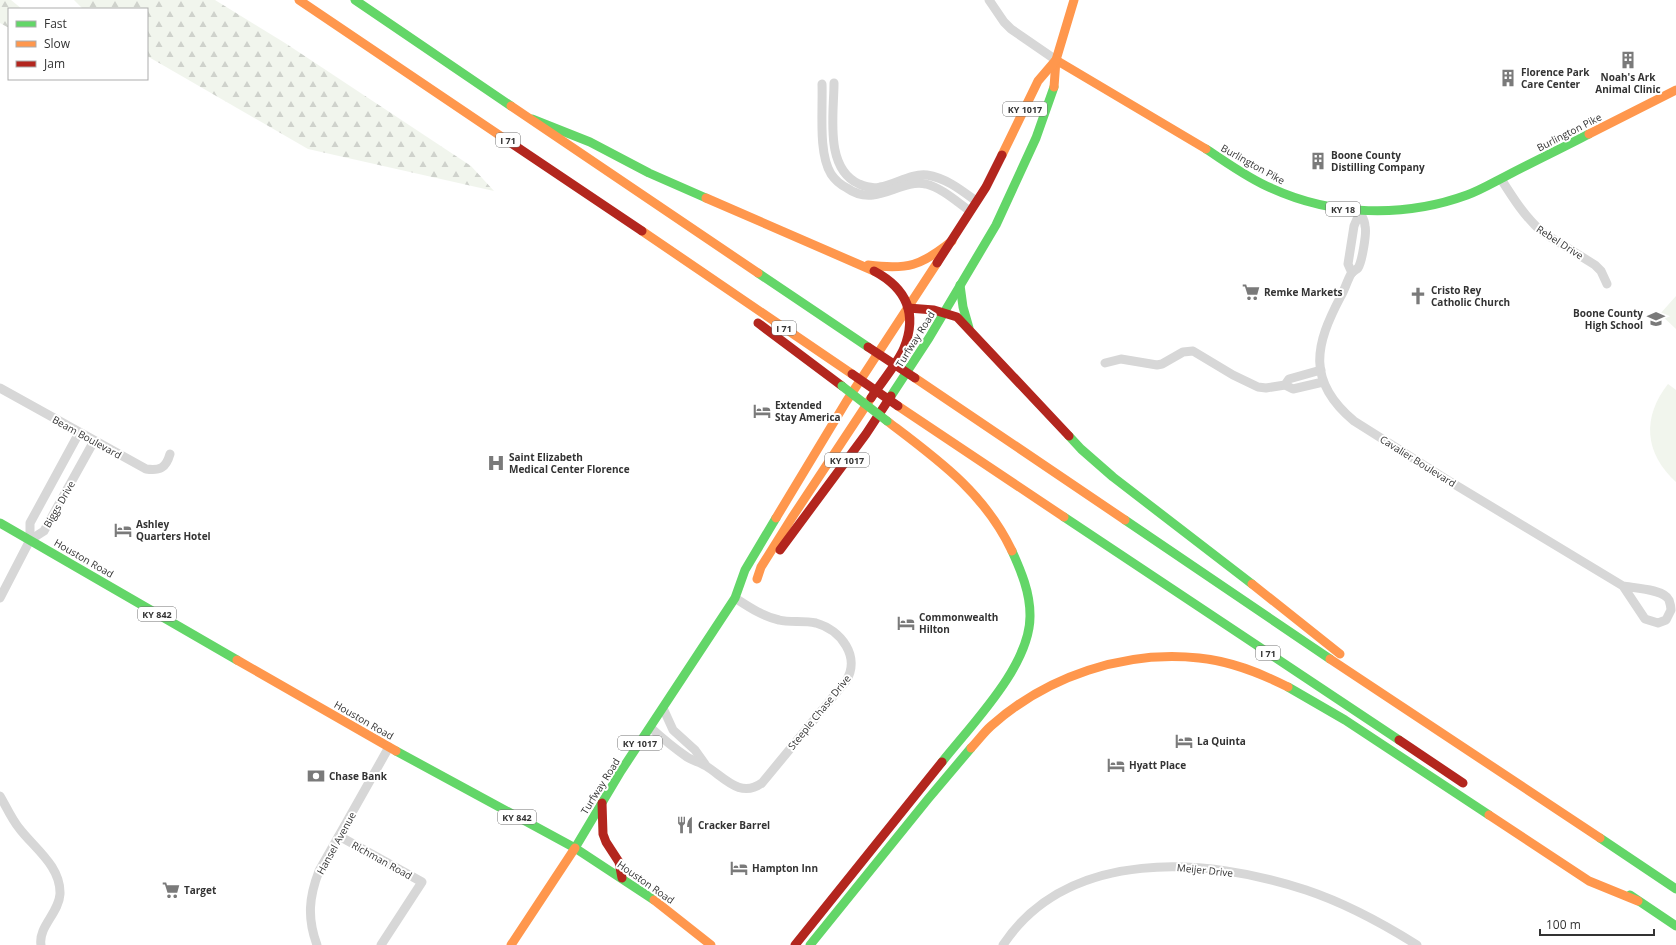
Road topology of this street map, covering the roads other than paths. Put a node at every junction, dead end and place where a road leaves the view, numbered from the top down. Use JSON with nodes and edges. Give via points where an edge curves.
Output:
{"nodes":[{"id":1,"x":299,"y":0,"type":"edge"},
{"id":2,"x":355,"y":0,"type":"edge"},
{"id":3,"x":989,"y":0,"type":"edge"},
{"id":4,"x":1074,"y":0,"type":"edge"},
{"id":5,"x":1056,"y":60,"type":"junction"},
{"id":6,"x":834,"y":83,"type":"dead end"},
{"id":7,"x":822,"y":84,"type":"dead end"},
{"id":8,"x":1676,"y":90,"type":"edge"},
{"id":9,"x":532,"y":119,"type":"junction"},
{"id":10,"x":1501,"y":179,"type":"junction"},
{"id":11,"x":976,"y":201,"type":"junction"},
{"id":12,"x":970,"y":211,"type":"junction"},
{"id":13,"x":1360,"y":212,"type":"junction"},
{"id":14,"x":952,"y":241,"type":"junction"},
{"id":15,"x":862,"y":265,"type":"junction"},
{"id":16,"x":716,"y":281,"type":"junction"},
{"id":17,"x":1607,"y":284,"type":"dead end"},
{"id":18,"x":960,"y":285,"type":"junction"},
{"id":19,"x":908,"y":308,"type":"junction"},
{"id":20,"x":945,"y":311,"type":"junction"},
{"id":21,"x":969,"y":330,"type":"junction"},
{"id":22,"x":1105,"y":363,"type":"dead end"},
{"id":23,"x":1320,"y":370,"type":"junction"},
{"id":24,"x":1323,"y":382,"type":"junction"},
{"id":25,"x":1285,"y":385,"type":"junction"},
{"id":26,"x":0,"y":388,"type":"edge"},
{"id":27,"x":79,"y":433,"type":"junction"},
{"id":28,"x":94,"y":441,"type":"junction"},
{"id":29,"x":170,"y":454,"type":"dead end"},
{"id":30,"x":0,"y":524,"type":"edge"},
{"id":31,"x":30,"y":540,"type":"junction"},
{"id":32,"x":757,"y":579,"type":"junction"},
{"id":33,"x":1623,"y":586,"type":"junction"},
{"id":34,"x":0,"y":598,"type":"edge"},
{"id":35,"x":734,"y":598,"type":"junction"},
{"id":36,"x":1369,"y":684,"type":"junction"},
{"id":37,"x":663,"y":708,"type":"junction"},
{"id":38,"x":651,"y":728,"type":"junction"},
{"id":39,"x":389,"y":747,"type":"junction"},
{"id":40,"x":705,"y":766,"type":"junction"},
{"id":41,"x":1473,"y":790,"type":"dead end"},
{"id":42,"x":0,"y":796,"type":"edge"},
{"id":43,"x":602,"y":803,"type":"junction"},
{"id":44,"x":339,"y":836,"type":"junction"},
{"id":45,"x":575,"y":848,"type":"junction"},
{"id":46,"x":1599,"y":874,"type":"dead end"},
{"id":47,"x":622,"y":878,"type":"junction"},
{"id":48,"x":1676,"y":889,"type":"edge"},
{"id":49,"x":1638,"y":901,"type":"junction"},
{"id":50,"x":1676,"y":926,"type":"edge"},
{"id":51,"x":41,"y":945,"type":"edge"},
{"id":52,"x":316,"y":945,"type":"edge"},
{"id":53,"x":381,"y":945,"type":"edge"},
{"id":54,"x":510,"y":945,"type":"edge"},
{"id":55,"x":711,"y":945,"type":"edge"},
{"id":56,"x":795,"y":945,"type":"edge"},
{"id":57,"x":810,"y":945,"type":"edge"},
{"id":58,"x":1003,"y":945,"type":"edge"},
{"id":59,"x":1417,"y":945,"type":"edge"}],
"edges":[{"from":1,"to":16,"type":"main road","number":"I 71"},
{"from":2,"to":9,"type":"main road"},
{"from":3,"to":5,"type":"street","via":[[1010,29]]},
{"from":4,"to":5,"type":"main road","name":"Turfway Road","number":"KY 1017"},
{"from":5,"to":11,"type":"main road","name":"Turfway Road","number":"KY 1017","via":[[1038,81],[986,187]]},
{"from":5,"to":13,"type":"main road","name":"Burlington Pike","number":"KY 18","via":[[1270,188],[1316,204]]},
{"from":5,"to":18,"type":"main road","name":"Turfway Road","number":"KY 1017","via":[[1054,87],[1036,138],[996,225]]},
{"from":6,"to":11,"type":"street","via":[[836,160],[851,179],[874,188],[926,175],[951,184]]},
{"from":7,"to":12,"type":"street","via":[[823,152],[832,175],[840,184],[851,191],[871,195],[912,184],[927,184]]},
{"from":8,"to":10,"type":"main road","name":"Burlington Pike","number":"KY 18"},
{"from":9,"to":15,"type":"main road","via":[[590,142],[649,173]]},
{"from":9,"to":36,"type":"main road","bridge":true},
{"from":10,"to":13,"type":"main road","name":"Burlington Pike","number":"KY 18","via":[[1468,195],[1434,205]]},
{"from":10,"to":17,"type":"street","name":"Rebel Drive","via":[[1534,225],[1595,264],[1602,271]]},
{"from":11,"to":12,"type":"main road","name":"Turfway Road","number":"KY 1017"},
{"from":12,"to":14,"type":"main road","name":"Turfway Road","number":"KY 1017"},
{"from":13,"to":23,"type":"street","name":"Cavalier Boulevard","via":[[1354,226],[1348,264],[1352,273],[1323,335]]},
{"from":14,"to":15,"type":"main road","via":[[916,266],[884,268]]},
{"from":14,"to":19,"type":"main road","name":"Turfway Road","number":"KY 1017"},
{"from":15,"to":19,"type":"main road","via":[[894,284],[905,298]]},
{"from":16,"to":41,"type":"main road","number":"I 71","bridge":true,"via":[[898,406]]},
{"from":16,"to":56,"type":"main road","bridge":true,"via":[[746,314],[951,471],[983,504],[1014,554],[1024,579],[1029,602],[1029,628],[1022,654],[1006,682]]},
{"from":18,"to":20,"type":"main road","name":"Turfway Road","number":"KY 1017"},
{"from":18,"to":21,"type":"main road"},
{"from":19,"to":20,"type":"main road"},
{"from":19,"to":32,"type":"main road","via":[[908,336],[903,350],[793,516],[761,567]]},
{"from":19,"to":35,"type":"main road","name":"Turfway Road","number":"KY 1017","via":[[846,402],[748,564]]},
{"from":20,"to":21,"type":"main road"},
{"from":20,"to":32,"type":"main road","name":"Turfway Road","number":"KY 1017","via":[[866,434]]},
{"from":21,"to":36,"type":"main road","via":[[1081,449],[1113,477],[1339,652]]},
{"from":22,"to":25,"type":"street","via":[[1121,359],[1157,365],[1182,352],[1193,351],[1258,387]]},
{"from":23,"to":24,"type":"street","name":"Cavalier Boulevard"},
{"from":23,"to":25,"type":"street","via":[[1289,378]]},
{"from":24,"to":25,"type":"street","via":[[1293,389]]},
{"from":24,"to":33,"type":"street","name":"Cavalier Boulevard","via":[[1335,402],[1354,421]]},
{"from":26,"to":27,"type":"street","name":"Beam Boulevard"},
{"from":27,"to":28,"type":"street","name":"Beam Boulevard"},
{"from":27,"to":31,"type":"street","name":"Biggs Drive","via":[[30,523]]},
{"from":28,"to":29,"type":"street","name":"Beam Boulevard","via":[[146,469],[160,468],[167,464]]},
{"from":28,"to":31,"type":"street","name":"Biggs Drive","via":[[44,531]]},
{"from":30,"to":31,"type":"main road","name":"Houston Road","number":"KY 842"},
{"from":31,"to":34,"type":"street"},
{"from":31,"to":39,"type":"main road","name":"Houston Road","number":"KY 842"},
{"from":32,"to":35,"type":"main road","name":"Turfway Road","number":"KY 1017"},
{"from":33,"to":33,"type":"street","name":"Cavalier Boulevard","via":[[1645,619],[1658,623],[1666,620],[1671,610],[1669,599],[1663,594]]},
{"from":35,"to":37,"type":"main road","name":"Turfway Road","number":"KY 1017"},
{"from":35,"to":40,"type":"street","name":"Steeple Chase Drive","via":[[765,616],[780,621],[816,624],[828,628],[848,648],[851,656],[851,673],[762,783],[756,787],[748,789],[728,783]]},
{"from":36,"to":48,"type":"main road"},
{"from":37,"to":38,"type":"main road","name":"Turfway Road","number":"KY 1017"},
{"from":37,"to":40,"type":"street","name":"Steeple Chase Drive","via":[[673,730],[694,750]]},
{"from":38,"to":40,"type":"street","name":"Steeple Chase Drive","via":[[688,758]]},
{"from":38,"to":43,"type":"main road","name":"Turfway Road","number":"KY 1017"},
{"from":39,"to":44,"type":"street","name":"Hansel Avenue"},
{"from":39,"to":45,"type":"main road","name":"Houston Road","number":"KY 842"},
{"from":42,"to":51,"type":"street","via":[[17,826],[49,862],[56,874],[59,887],[58,902],[41,934]]},
{"from":43,"to":45,"type":"main road","name":"Turfway Road","number":"KY 1017"},
{"from":43,"to":47,"type":"main road","via":[[606,842],[619,862]]},
{"from":44,"to":52,"type":"street","name":"Hansel Avenue","via":[[319,871],[312,891],[310,920]]},
{"from":44,"to":53,"type":"street","name":"Richman Road","via":[[422,882]]},
{"from":45,"to":47,"type":"main road","name":"Houston Road","number":"KY 842"},
{"from":45,"to":54,"type":"main road","name":"Turfway Road","number":"KY 1017"},
{"from":46,"to":49,"type":"main road"},
{"from":47,"to":55,"type":"main road","name":"Houston Road","number":"KY 842","via":[[661,904]]},
{"from":49,"to":50,"type":"main road"},
{"from":49,"to":57,"type":"main road","via":[[1589,881],[1345,720],[1288,687],[1231,664],[1201,657],[1155,656],[1121,661],[1056,682],[992,725],[950,772]]},
{"from":58,"to":59,"type":"street","name":"Meijer Drive","via":[[1019,923],[1066,889],[1115,872],[1143,867],[1166,867],[1242,874],[1306,890],[1361,913]]}]}
